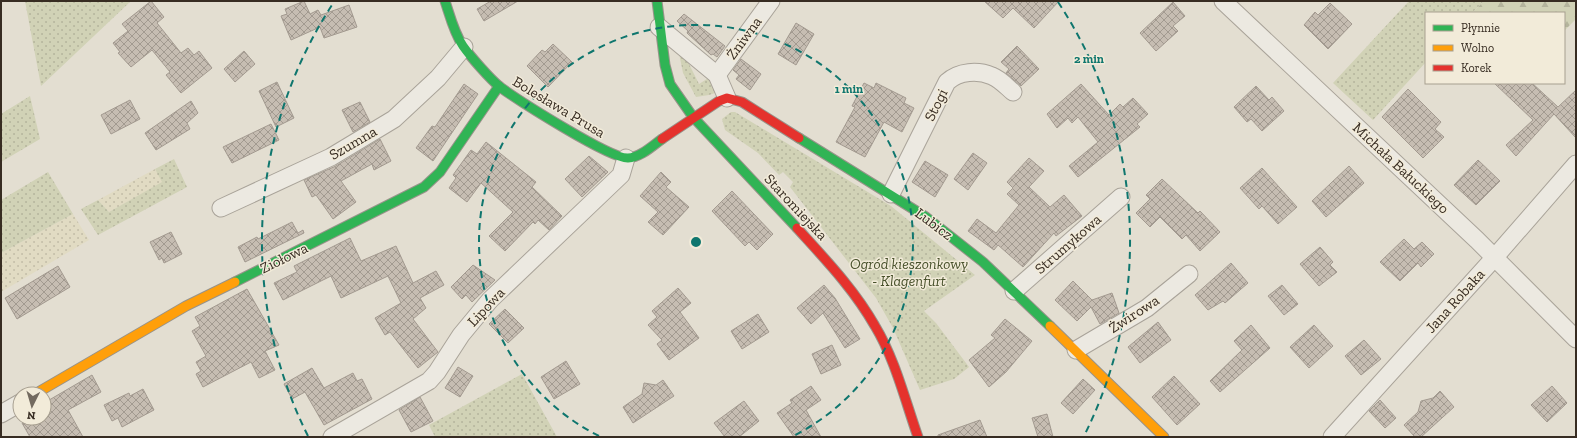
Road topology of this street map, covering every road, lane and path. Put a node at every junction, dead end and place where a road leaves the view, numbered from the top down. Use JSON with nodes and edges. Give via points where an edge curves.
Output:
{"nodes":[{"id":1,"x":445,"y":1,"type":"edge"},
{"id":2,"x":656,"y":1,"type":"edge"},
{"id":3,"x":772,"y":1,"type":"edge"},
{"id":4,"x":1223,"y":1,"type":"edge"},
{"id":5,"x":659,"y":27,"type":"junction"},
{"id":6,"x":464,"y":47,"type":"junction"},
{"id":7,"x":717,"y":75,"type":"junction"},
{"id":8,"x":499,"y":86,"type":"junction"},
{"id":9,"x":1013,"y":92,"type":"dead end"},
{"id":10,"x":728,"y":98,"type":"junction"},
{"id":11,"x":693,"y":117,"type":"junction"},
{"id":12,"x":626,"y":158,"type":"junction"},
{"id":13,"x":1576,"y":164,"type":"edge"},
{"id":14,"x":891,"y":194,"type":"junction"},
{"id":15,"x":1121,"y":197,"type":"dead end"},
{"id":16,"x":221,"y":208,"type":"dead end"},
{"id":17,"x":1495,"y":257,"type":"junction"},
{"id":18,"x":1189,"y":274,"type":"dead end"},
{"id":19,"x":1014,"y":291,"type":"junction"},
{"id":20,"x":1576,"y":338,"type":"edge"},
{"id":21,"x":1076,"y":350,"type":"junction"},
{"id":22,"x":50,"y":386,"type":"edge"},
{"id":23,"x":12,"y":408,"type":"edge"},
{"id":24,"x":1,"y":414,"type":"edge"},
{"id":25,"x":332,"y":437,"type":"edge"},
{"id":26,"x":918,"y":437,"type":"edge"},
{"id":27,"x":1164,"y":437,"type":"edge"},
{"id":28,"x":1332,"y":437,"type":"edge"}],
"edges":[{"from":1,"to":6,"type":"street","name":"Bolesława Prusa"},
{"from":2,"to":5,"type":"street","name":"Staromiejska"},
{"from":3,"to":7,"type":"street","name":"Żniwna"},
{"from":4,"to":17,"type":"street","name":"Michała Bałuckiego"},
{"from":5,"to":7,"type":"street"},
{"from":5,"to":11,"type":"street","name":"Staromiejska","via":[[670,84]]},
{"from":6,"to":8,"type":"street","name":"Bolesława Prusa"},
{"from":6,"to":16,"type":"street","name":"Szumna","via":[[438,78],[394,119],[330,157]]},
{"from":7,"to":10,"type":"street"},
{"from":8,"to":12,"type":"street","name":"Bolesława Prusa","via":[[601,149]]},
{"from":8,"to":22,"type":"street","name":"Ziołowa","via":[[440,172],[424,187],[186,306]]},
{"from":9,"to":14,"type":"street","name":"Stogi","via":[[994,77],[979,72],[953,76],[947,82]]},
{"from":10,"to":11,"type":"street"},
{"from":10,"to":14,"type":"street","name":"Lubicz","via":[[742,102]]},
{"from":11,"to":12,"type":"street","via":[[637,156]]},
{"from":11,"to":26,"type":"street","name":"Staromiejska","via":[[831,265],[857,297],[888,352]]},
{"from":12,"to":25,"type":"street","name":"Lipowa","via":[[621,175],[612,186],[490,300],[429,381]]},
{"from":13,"to":17,"type":"street","name":"Jana Robaka"},
{"from":14,"to":19,"type":"street","name":"Lubicz","via":[[926,217]]},
{"from":15,"to":19,"type":"street","name":"Strumykowa"},
{"from":17,"to":20,"type":"street","name":"Michała Bałuckiego"},
{"from":17,"to":28,"type":"street","name":"Jana Robaka"},
{"from":18,"to":21,"type":"street","name":"Żwirowa","via":[[1147,308]]},
{"from":19,"to":21,"type":"street","name":"Lubicz"},
{"from":21,"to":27,"type":"street","name":"Lubicz"},
{"from":23,"to":24,"type":"street"}]}
